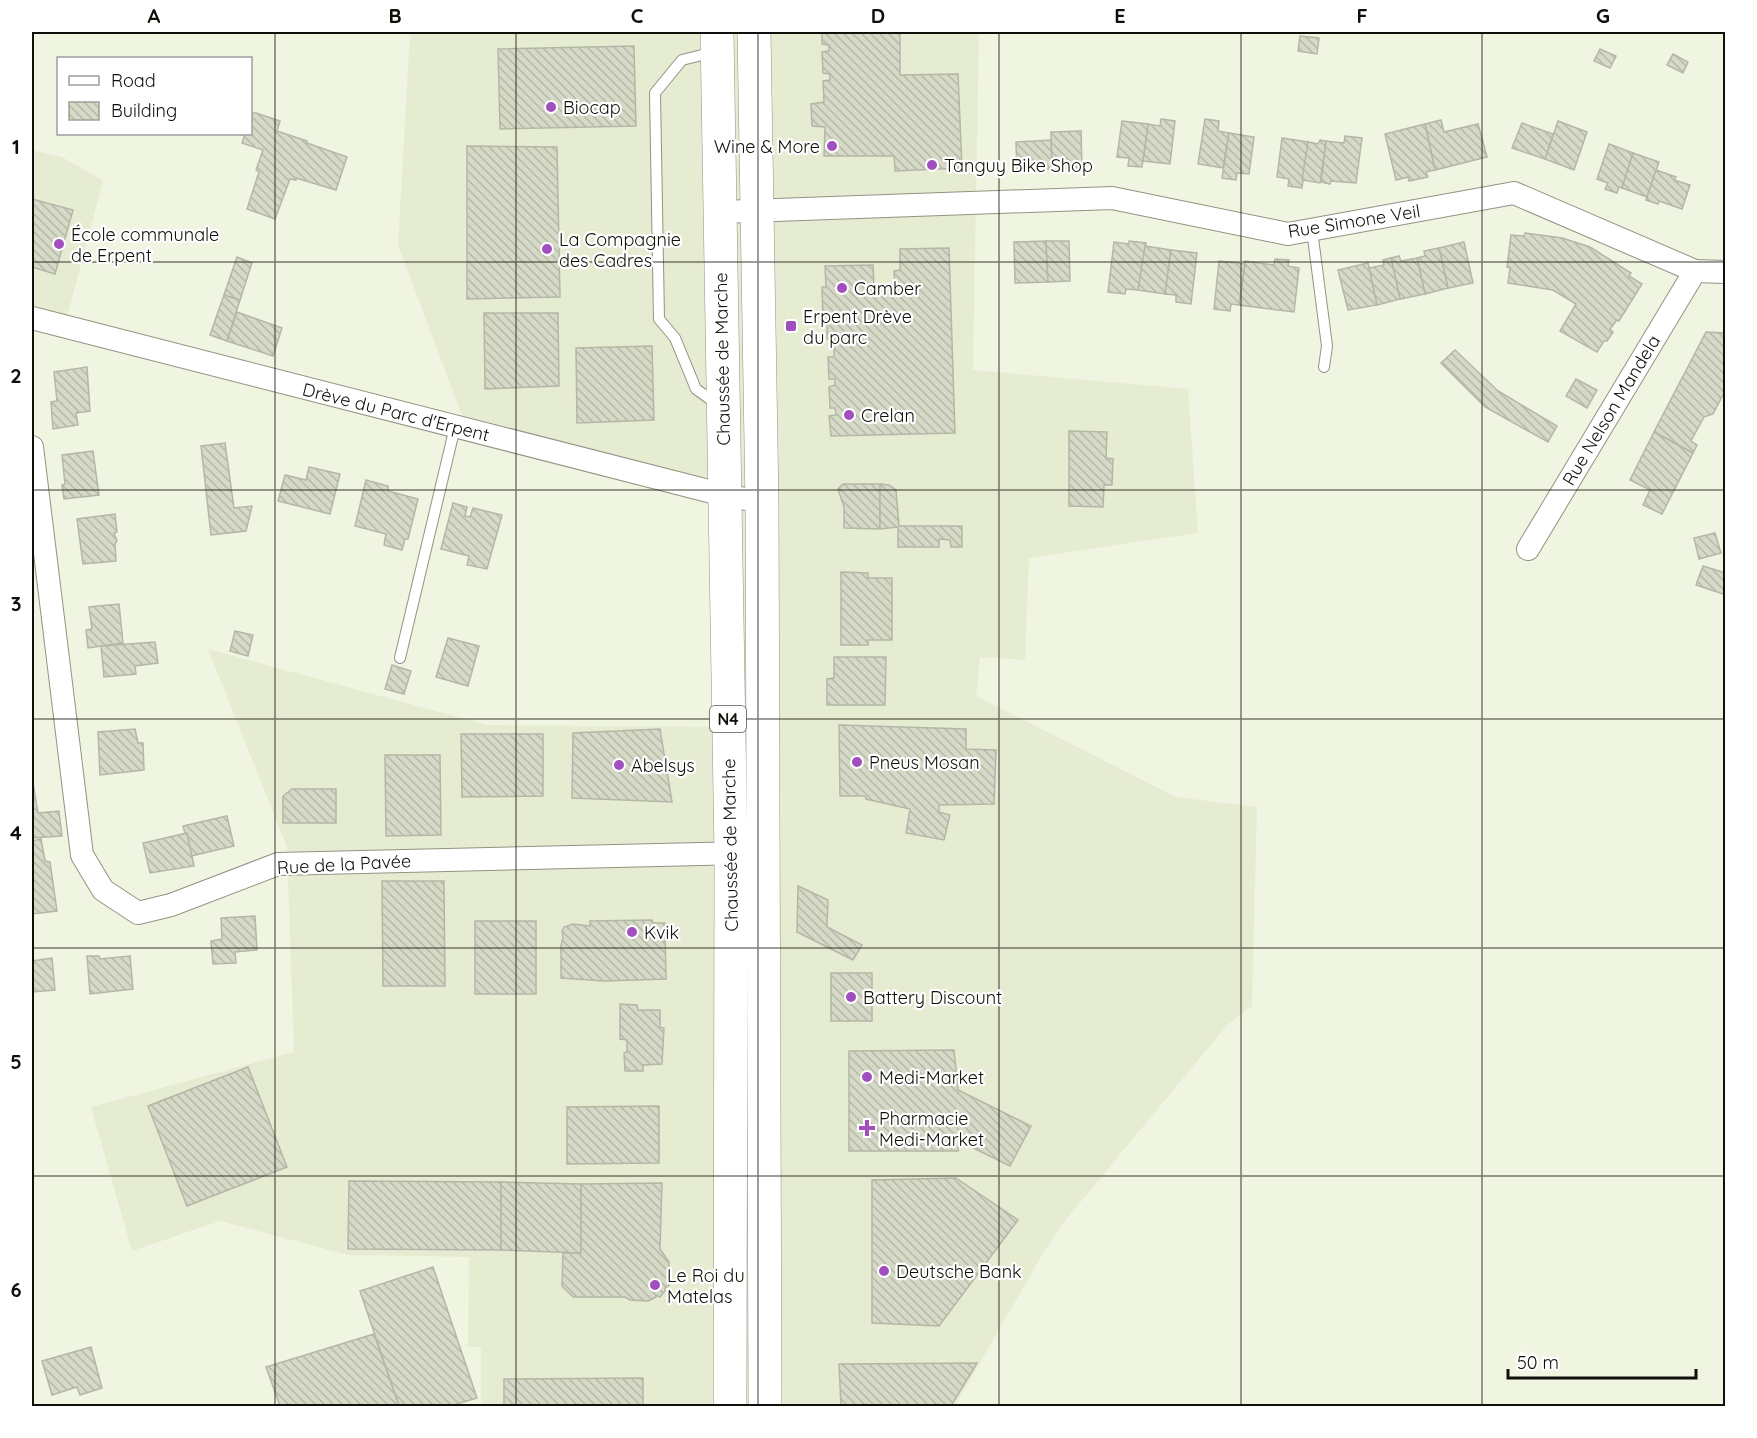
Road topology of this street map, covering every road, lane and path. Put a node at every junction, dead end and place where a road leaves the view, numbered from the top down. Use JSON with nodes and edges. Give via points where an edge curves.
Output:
{"nodes":[{"id":1,"x":754,"y":32,"type":"edge"},
{"id":2,"x":717,"y":41,"type":"edge"},
{"id":3,"x":758,"y":211,"type":"junction"},
{"id":4,"x":720,"y":212,"type":"junction"},
{"id":5,"x":1312,"y":230,"type":"junction"},
{"id":6,"x":1695,"y":271,"type":"junction"},
{"id":7,"x":1725,"y":272,"type":"edge"},
{"id":8,"x":32,"y":318,"type":"edge"},
{"id":9,"x":1324,"y":366,"type":"dead end"},
{"id":10,"x":723,"y":408,"type":"junction"},
{"id":11,"x":455,"y":427,"type":"junction"},
{"id":12,"x":32,"y":447,"type":"edge"},
{"id":13,"x":724,"y":495,"type":"junction"},
{"id":14,"x":762,"y":502,"type":"junction"},
{"id":15,"x":1528,"y":549,"type":"dead end"},
{"id":16,"x":400,"y":658,"type":"dead end"},
{"id":17,"x":731,"y":853,"type":"junction"},
{"id":18,"x":763,"y":853,"type":"junction"},
{"id":19,"x":730,"y":1407,"type":"edge"},
{"id":20,"x":765,"y":1407,"type":"edge"}],
"edges":[{"from":1,"to":3,"type":"main road","name":"Chaussée de Marche","number":"N4"},
{"from":2,"to":4,"type":"main road","name":"Chaussée de Marche","number":"N4"},
{"from":2,"to":10,"type":"lane","via":[[682,60],[655,93],[659,319],[675,338],[696,389]]},
{"from":3,"to":4,"type":"street","name":"Rue Simone Veil"},
{"from":3,"to":5,"type":"street","name":"Rue Simone Veil","via":[[1112,198],[1288,234]]},
{"from":3,"to":14,"type":"main road","name":"Chaussée de Marche","number":"N4"},
{"from":4,"to":10,"type":"main road","name":"Chaussée de Marche","number":"N4"},
{"from":5,"to":6,"type":"street","name":"Rue Simone Veil","via":[[1514,193]]},
{"from":5,"to":9,"type":"lane","via":[[1327,346]]},
{"from":6,"to":7,"type":"street","name":"Rue Simone Veil"},
{"from":6,"to":15,"type":"street","name":"Rue Nelson Mandela"},
{"from":8,"to":11,"type":"street","name":"Drève du Parc d'Erpent"},
{"from":10,"to":13,"type":"main road","name":"Chaussée de Marche","number":"N4"},
{"from":11,"to":13,"type":"street","name":"Drève du Parc d'Erpent"},
{"from":11,"to":16,"type":"lane"},
{"from":12,"to":17,"type":"street","name":"Rue de la Pavée","via":[[82,855],[103,890],[138,913],[171,905],[278,864]]},
{"from":13,"to":14,"type":"street","name":"Drève du Parc d'Erpent"},
{"from":13,"to":17,"type":"main road","name":"Chaussée de Marche","number":"N4"},
{"from":14,"to":18,"type":"main road","name":"Chaussée de Marche","number":"N4"},
{"from":17,"to":18,"type":"street","name":"Rue de la Pavée"},
{"from":17,"to":19,"type":"main road","name":"Chaussée de Marche","number":"N4"},
{"from":18,"to":20,"type":"main road","name":"Chaussée de Marche","number":"N4"}]}
